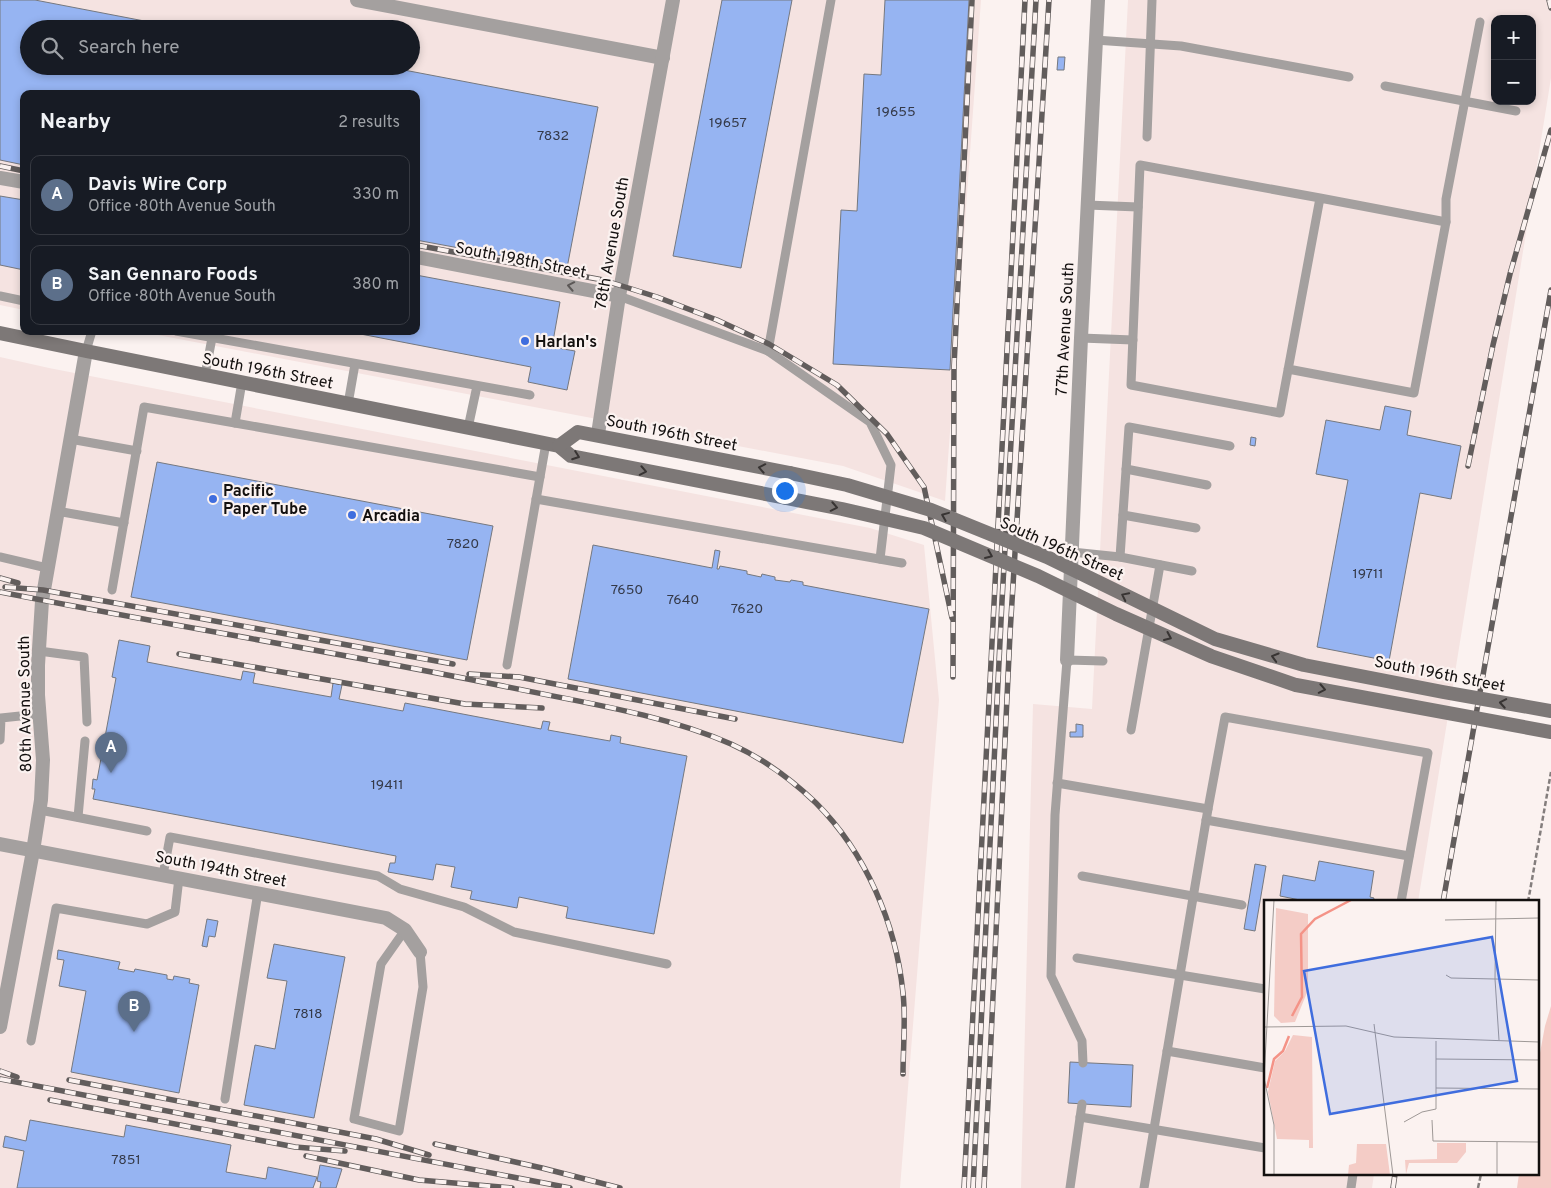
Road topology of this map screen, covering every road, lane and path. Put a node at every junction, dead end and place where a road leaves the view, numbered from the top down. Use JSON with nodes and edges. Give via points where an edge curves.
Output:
{"nodes":[{"id":1,"x":357,"y":0,"type":"edge"},
{"id":2,"x":673,"y":0,"type":"edge"},
{"id":3,"x":831,"y":0,"type":"edge"},
{"id":4,"x":1098,"y":0,"type":"edge"},
{"id":5,"x":1152,"y":0,"type":"edge"},
{"id":6,"x":1480,"y":22,"type":"dead end"},
{"id":7,"x":1096,"y":40,"type":"junction"},
{"id":8,"x":1150,"y":44,"type":"junction"},
{"id":9,"x":663,"y":58,"type":"junction"},
{"id":10,"x":1349,"y":77,"type":"dead end"},
{"id":11,"x":1385,"y":86,"type":"dead end"},
{"id":12,"x":1465,"y":102,"type":"junction"},
{"id":13,"x":1516,"y":111,"type":"dead end"},
{"id":14,"x":1146,"y":137,"type":"dead end"},
{"id":15,"x":0,"y":178,"type":"edge"},
{"id":16,"x":20,"y":181,"type":"edge"},
{"id":17,"x":1320,"y":198,"type":"junction"},
{"id":18,"x":1087,"y":205,"type":"junction"},
{"id":19,"x":1138,"y":207,"type":"junction"},
{"id":20,"x":1446,"y":222,"type":"junction"},
{"id":21,"x":420,"y":258,"type":"edge"},
{"id":22,"x":0,"y":296,"type":"edge"},
{"id":23,"x":619,"y":296,"type":"junction"},
{"id":24,"x":20,"y":300,"type":"edge"},
{"id":25,"x":0,"y":333,"type":"edge"},
{"id":26,"x":91,"y":335,"type":"edge"},
{"id":27,"x":197,"y":335,"type":"edge"},
{"id":28,"x":212,"y":338,"type":"junction"},
{"id":29,"x":1081,"y":338,"type":"junction"},
{"id":30,"x":1133,"y":340,"type":"junction"},
{"id":31,"x":86,"y":351,"type":"junction"},
{"id":32,"x":768,"y":351,"type":"junction"},
{"id":33,"x":355,"y":364,"type":"junction"},
{"id":34,"x":1288,"y":369,"type":"junction"},
{"id":35,"x":205,"y":375,"type":"junction"},
{"id":36,"x":242,"y":382,"type":"junction"},
{"id":37,"x":477,"y":386,"type":"junction"},
{"id":38,"x":530,"y":395,"type":"dead end"},
{"id":39,"x":348,"y":404,"type":"junction"},
{"id":40,"x":235,"y":423,"type":"junction"},
{"id":41,"x":468,"y":428,"type":"junction"},
{"id":42,"x":598,"y":434,"type":"junction"},
{"id":43,"x":70,"y":439,"type":"junction"},
{"id":44,"x":552,"y":444,"type":"junction"},
{"id":45,"x":1230,"y":446,"type":"dead end"},
{"id":46,"x":136,"y":451,"type":"junction"},
{"id":47,"x":1126,"y":469,"type":"junction"},
{"id":48,"x":540,"y":477,"type":"junction"},
{"id":49,"x":1207,"y":484,"type":"dead end"},
{"id":50,"x":536,"y":498,"type":"junction"},
{"id":51,"x":57,"y":511,"type":"junction"},
{"id":52,"x":1123,"y":515,"type":"junction"},
{"id":53,"x":124,"y":523,"type":"junction"},
{"id":54,"x":1196,"y":528,"type":"dead end"},
{"id":55,"x":1072,"y":552,"type":"junction"},
{"id":56,"x":0,"y":557,"type":"edge"},
{"id":57,"x":1120,"y":557,"type":"junction"},
{"id":58,"x":880,"y":559,"type":"junction"},
{"id":59,"x":902,"y":563,"type":"dead end"},
{"id":60,"x":1160,"y":565,"type":"junction"},
{"id":61,"x":47,"y":568,"type":"junction"},
{"id":62,"x":1192,"y":571,"type":"dead end"},
{"id":63,"x":112,"y":590,"type":"dead end"},
{"id":64,"x":39,"y":651,"type":"junction"},
{"id":65,"x":1067,"y":660,"type":"junction"},
{"id":66,"x":1104,"y":661,"type":"dead end"},
{"id":67,"x":507,"y":665,"type":"dead end"},
{"id":68,"x":1551,"y":711,"type":"edge"},
{"id":69,"x":39,"y":714,"type":"junction"},
{"id":70,"x":86,"y":722,"type":"dead end"},
{"id":71,"x":1131,"y":730,"type":"dead end"},
{"id":72,"x":1551,"y":732,"type":"edge"},
{"id":73,"x":0,"y":740,"type":"edge"},
{"id":74,"x":85,"y":741,"type":"dead end"},
{"id":75,"x":1551,"y":772,"type":"edge"},
{"id":76,"x":1057,"y":783,"type":"junction"},
{"id":77,"x":1546,"y":800,"type":"junction"},
{"id":78,"x":1551,"y":800,"type":"edge"},
{"id":79,"x":1208,"y":809,"type":"junction"},
{"id":80,"x":40,"y":810,"type":"junction"},
{"id":81,"x":78,"y":817,"type":"junction"},
{"id":82,"x":1206,"y":820,"type":"junction"},
{"id":83,"x":147,"y":831,"type":"dead end"},
{"id":84,"x":0,"y":844,"type":"edge"},
{"id":85,"x":33,"y":851,"type":"junction"},
{"id":86,"x":1409,"y":856,"type":"junction"},
{"id":87,"x":163,"y":875,"type":"junction"},
{"id":88,"x":1082,"y":876,"type":"dead end"},
{"id":89,"x":179,"y":878,"type":"junction"},
{"id":90,"x":258,"y":892,"type":"junction"},
{"id":91,"x":1194,"y":895,"type":"junction"},
{"id":92,"x":1401,"y":900,"type":"edge"},
{"id":93,"x":1528,"y":900,"type":"edge"},
{"id":94,"x":1242,"y":904,"type":"dead end"},
{"id":95,"x":405,"y":930,"type":"junction"},
{"id":96,"x":420,"y":952,"type":"joint"},
{"id":97,"x":1077,"y":958,"type":"dead end"},
{"id":98,"x":667,"y":964,"type":"dead end"},
{"id":99,"x":1180,"y":975,"type":"junction"},
{"id":100,"x":1264,"y":989,"type":"edge"},
{"id":101,"x":0,"y":1027,"type":"edge"},
{"id":102,"x":31,"y":1041,"type":"dead end"},
{"id":103,"x":1167,"y":1051,"type":"junction"},
{"id":104,"x":1083,"y":1062,"type":"dead end"},
{"id":105,"x":1264,"y":1068,"type":"edge"},
{"id":106,"x":226,"y":1099,"type":"dead end"},
{"id":107,"x":1082,"y":1104,"type":"dead end"},
{"id":108,"x":1080,"y":1116,"type":"junction"},
{"id":109,"x":1154,"y":1128,"type":"junction"},
{"id":110,"x":1264,"y":1148,"type":"edge"},
{"id":111,"x":1070,"y":1188,"type":"edge"},
{"id":112,"x":1144,"y":1188,"type":"edge"}],
"edges":[{"from":1,"to":9,"type":"street"},
{"from":2,"to":9,"type":"street","name":"78th Avenue South"},
{"from":3,"to":32,"type":"lane"},
{"from":4,"to":7,"type":"street","name":"77th Avenue South"},
{"from":5,"to":8,"type":"lane"},
{"from":6,"to":12,"type":"lane"},
{"from":7,"to":8,"type":"lane"},
{"from":7,"to":18,"type":"street","name":"77th Avenue South"},
{"from":8,"to":10,"type":"lane","via":[[1181,46]]},
{"from":8,"to":14,"type":"lane"},
{"from":9,"to":23,"type":"street","name":"78th Avenue South"},
{"from":11,"to":12,"type":"lane"},
{"from":12,"to":13,"type":"lane"},
{"from":12,"to":20,"type":"lane","via":[[1446,199]]},
{"from":15,"to":16,"type":"street"},
{"from":17,"to":19,"type":"lane","via":[[1140,165]]},
{"from":17,"to":20,"type":"lane"},
{"from":17,"to":34,"type":"lane"},
{"from":18,"to":19,"type":"lane"},
{"from":18,"to":29,"type":"street","name":"77th Avenue South"},
{"from":19,"to":30,"type":"lane"},
{"from":20,"to":34,"type":"lane","via":[[1414,393]]},
{"from":23,"to":21,"type":"street","name":"South 198th Street","one_way":true},
{"from":22,"to":24,"type":"lane"},
{"from":23,"to":32,"type":"lane"},
{"from":23,"to":42,"type":"street","name":"78th Avenue South"},
{"from":25,"to":31,"type":"main road","name":"South 196th Street"},
{"from":26,"to":31,"type":"lane"},
{"from":27,"to":28,"type":"lane"},
{"from":28,"to":33,"type":"lane"},
{"from":28,"to":35,"type":"lane"},
{"from":29,"to":30,"type":"lane"},
{"from":29,"to":55,"type":"street","name":"77th Avenue South"},
{"from":30,"to":34,"type":"lane","via":[[1131,385],[1280,413]]},
{"from":31,"to":35,"type":"main road","name":"South 196th Street"},
{"from":31,"to":43,"type":"street","name":"80th Avenue South"},
{"from":32,"to":58,"type":"lane","via":[[870,422],[891,465]]},
{"from":33,"to":37,"type":"lane"},
{"from":33,"to":39,"type":"lane"},
{"from":35,"to":36,"type":"main road","name":"South 196th Street"},
{"from":36,"to":39,"type":"main road","name":"South 196th Street"},
{"from":36,"to":40,"type":"lane"},
{"from":37,"to":38,"type":"lane"},
{"from":37,"to":41,"type":"lane"},
{"from":39,"to":41,"type":"main road","name":"South 196th Street"},
{"from":40,"to":46,"type":"lane","via":[[144,407]]},
{"from":40,"to":48,"type":"lane"},
{"from":41,"to":44,"type":"main road","name":"South 196th Street"},
{"from":42,"to":44,"type":"main road","name":"South 196th Street","via":[[578,432]]},
{"from":68,"to":42,"type":"main road","name":"South 196th Street","one_way":true,"bridge":true,"via":[[1304,665],[1215,639],[1047,557],[931,510],[847,485]]},
{"from":43,"to":46,"type":"lane"},
{"from":43,"to":51,"type":"street","name":"80th Avenue South"},
{"from":44,"to":48,"type":"lane"},
{"from":44,"to":72,"type":"main road","name":"South 196th Street","one_way":true,"bridge":true,"via":[[571,456],[924,528],[1038,576],[1211,656],[1296,684]]},
{"from":45,"to":47,"type":"lane","via":[[1129,427]]},
{"from":46,"to":53,"type":"lane"},
{"from":47,"to":49,"type":"lane"},
{"from":47,"to":52,"type":"lane"},
{"from":48,"to":50,"type":"lane"},
{"from":50,"to":58,"type":"lane"},
{"from":50,"to":67,"type":"lane"},
{"from":51,"to":53,"type":"lane"},
{"from":51,"to":61,"type":"street","name":"80th Avenue South"},
{"from":52,"to":54,"type":"lane"},
{"from":52,"to":57,"type":"lane"},
{"from":53,"to":63,"type":"lane"},
{"from":55,"to":57,"type":"lane"},
{"from":55,"to":65,"type":"street","name":"77th Avenue South"},
{"from":56,"to":61,"type":"lane"},
{"from":57,"to":60,"type":"lane"},
{"from":58,"to":59,"type":"lane"},
{"from":60,"to":62,"type":"lane"},
{"from":60,"to":71,"type":"lane"},
{"from":61,"to":64,"type":"street","name":"80th Avenue South"},
{"from":64,"to":69,"type":"street","name":"80th Avenue South"},
{"from":64,"to":70,"type":"lane","via":[[84,657]]},
{"from":65,"to":66,"type":"lane"},
{"from":65,"to":76,"type":"lane"},
{"from":69,"to":73,"type":"lane","via":[[1,718]]},
{"from":69,"to":80,"type":"street","name":"80th Avenue South","via":[[43,760]]},
{"from":74,"to":81,"type":"lane"},
{"from":75,"to":77,"type":"path"},
{"from":76,"to":79,"type":"lane"},
{"from":76,"to":104,"type":"lane","via":[[1051,976],[1082,1041]]},
{"from":77,"to":78,"type":"path"},
{"from":77,"to":93,"type":"path"},
{"from":79,"to":82,"type":"lane"},
{"from":79,"to":86,"type":"lane","via":[[1225,717],[1428,753]]},
{"from":80,"to":81,"type":"lane"},
{"from":80,"to":85,"type":"street","name":"80th Avenue South"},
{"from":81,"to":83,"type":"lane"},
{"from":82,"to":86,"type":"lane"},
{"from":82,"to":91,"type":"lane"},
{"from":84,"to":85,"type":"street","name":"South 194th Street"},
{"from":85,"to":87,"type":"street","name":"South 194th Street"},
{"from":85,"to":101,"type":"street","name":"80th Avenue South"},
{"from":86,"to":92,"type":"lane"},
{"from":87,"to":89,"type":"street","name":"South 194th Street"},
{"from":87,"to":98,"type":"lane","via":[[170,837],[378,876],[400,888],[464,907],[514,932]]},
{"from":88,"to":91,"type":"lane"},
{"from":89,"to":90,"type":"street","name":"South 194th Street"},
{"from":89,"to":102,"type":"lane","via":[[175,912],[147,924],[56,908]]},
{"from":90,"to":95,"type":"street","name":"South 194th Street","via":[[386,918]]},
{"from":90,"to":106,"type":"lane"},
{"from":91,"to":94,"type":"lane"},
{"from":91,"to":99,"type":"lane"},
{"from":95,"to":96,"type":"street","name":"South 194th Street"},
{"from":95,"to":96,"type":"lane","via":[[381,964],[354,1119],[400,1131],[423,987]]},
{"from":97,"to":99,"type":"lane"},
{"from":99,"to":100,"type":"lane"},
{"from":99,"to":103,"type":"lane"},
{"from":103,"to":105,"type":"lane"},
{"from":103,"to":109,"type":"lane"},
{"from":107,"to":108,"type":"lane"},
{"from":108,"to":109,"type":"lane"},
{"from":108,"to":111,"type":"lane"},
{"from":109,"to":110,"type":"lane"},
{"from":109,"to":112,"type":"lane"}]}
